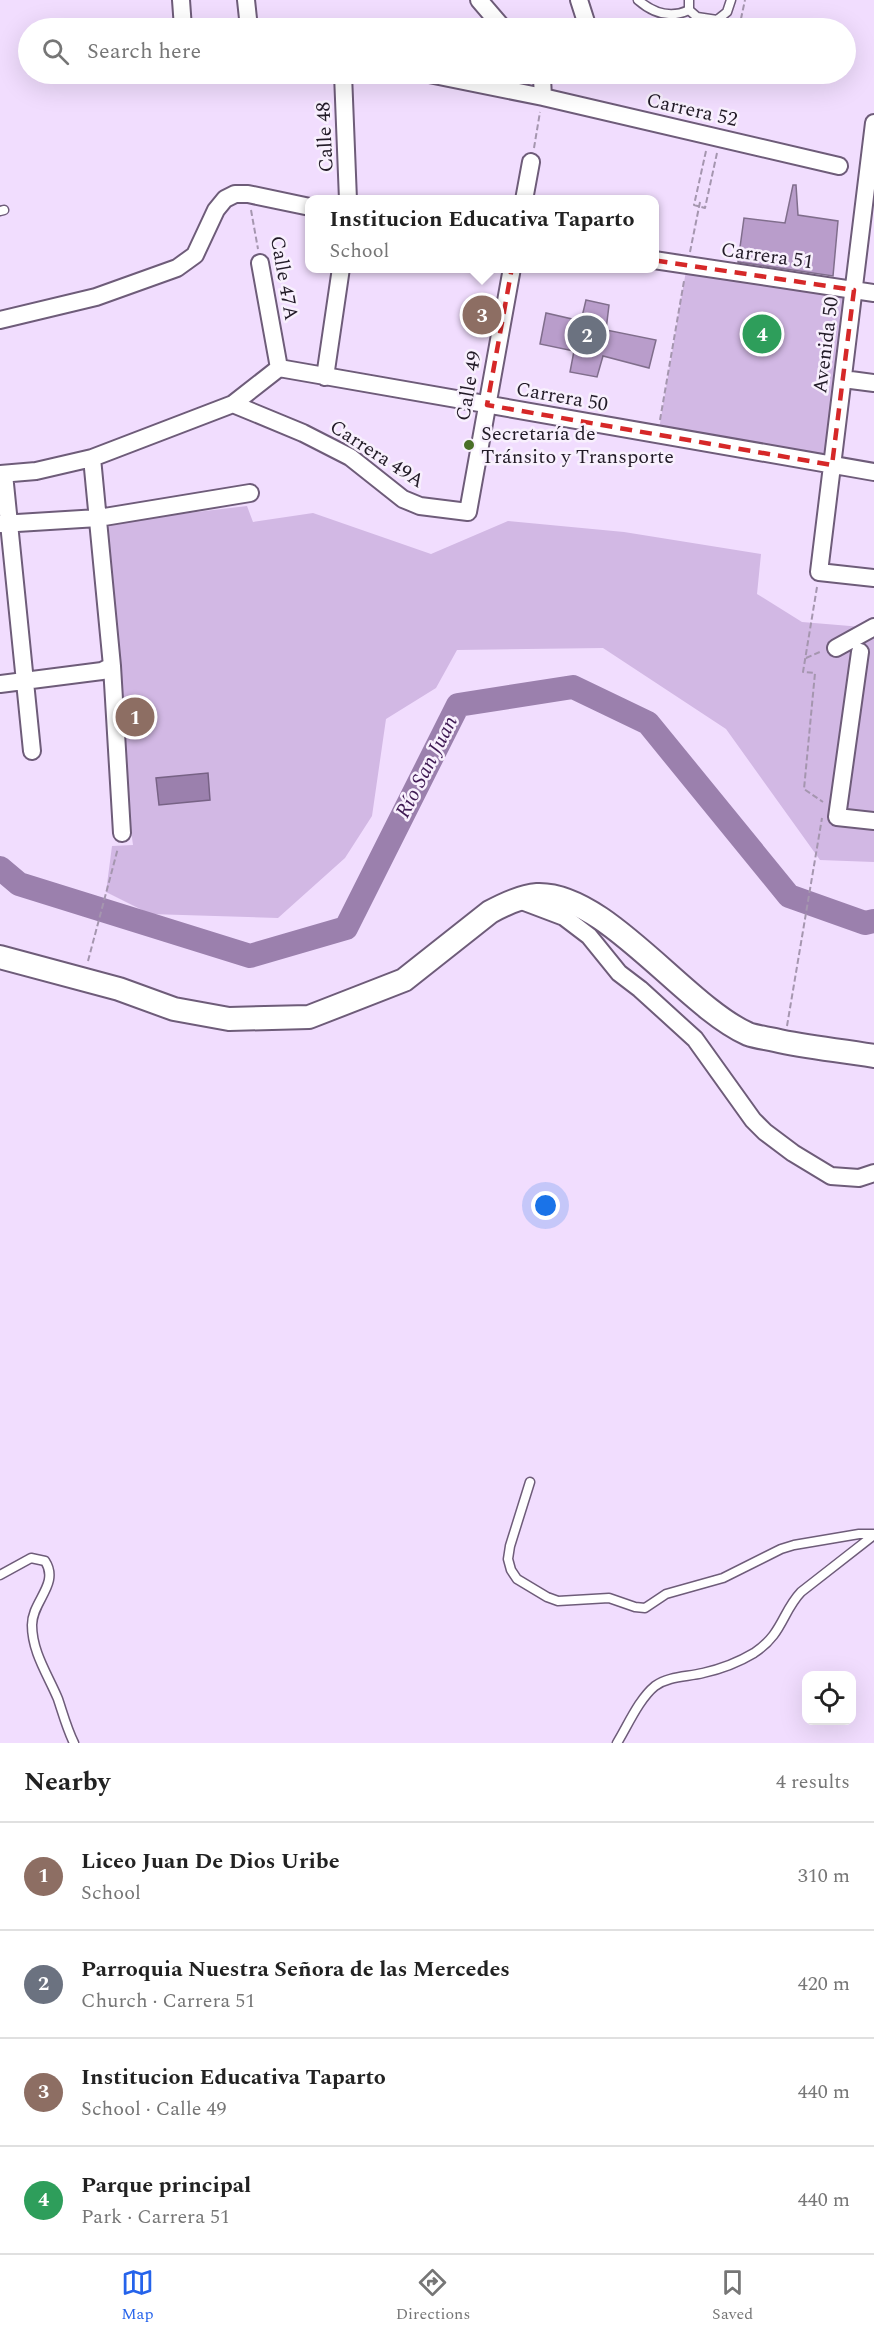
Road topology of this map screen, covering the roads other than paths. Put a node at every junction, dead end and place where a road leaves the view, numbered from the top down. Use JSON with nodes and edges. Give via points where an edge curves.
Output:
{"nodes":[{"id":1,"x":181,"y":0,"type":"edge"},
{"id":2,"x":246,"y":0,"type":"edge"},
{"id":3,"x":479,"y":0,"type":"edge"},
{"id":4,"x":579,"y":0,"type":"edge"},
{"id":5,"x":638,"y":0,"type":"edge"},
{"id":6,"x":689,"y":0,"type":"edge"},
{"id":7,"x":730,"y":0,"type":"edge"},
{"id":8,"x":689,"y":10,"type":"junction"},
{"id":9,"x":182,"y":18,"type":"edge"},
{"id":10,"x":248,"y":18,"type":"edge"},
{"id":11,"x":494,"y":18,"type":"edge"},
{"id":12,"x":585,"y":18,"type":"edge"},
{"id":13,"x":704,"y":18,"type":"edge"},
{"id":14,"x":721,"y":18,"type":"edge"},
{"id":15,"x":343,"y":84,"type":"edge"},
{"id":16,"x":479,"y":84,"type":"edge"},
{"id":17,"x":542,"y":84,"type":"edge"},
{"id":18,"x":543,"y":97,"type":"junction"},
{"id":19,"x":874,"y":123,"type":"edge"},
{"id":20,"x":531,"y":162,"type":"road end"},
{"id":21,"x":839,"y":166,"type":"dead end"},
{"id":22,"x":871,"y":170,"type":"edge"},
{"id":23,"x":348,"y":195,"type":"edge"},
{"id":24,"x":525,"y":195,"type":"edge"},
{"id":25,"x":305,"y":206,"type":"edge"},
{"id":26,"x":659,"y":261,"type":"edge"},
{"id":27,"x":260,"y":263,"type":"road end"},
{"id":28,"x":340,"y":273,"type":"edge"},
{"id":29,"x":511,"y":273,"type":"edge"},
{"id":30,"x":854,"y":290,"type":"junction"},
{"id":31,"x":874,"y":293,"type":"edge"},
{"id":32,"x":0,"y":320,"type":"edge"},
{"id":33,"x":279,"y":368,"type":"junction"},
{"id":34,"x":325,"y":376,"type":"junction"},
{"id":35,"x":843,"y":378,"type":"junction"},
{"id":36,"x":874,"y":383,"type":"edge"},
{"id":37,"x":233,"y":404,"type":"junction"},
{"id":38,"x":487,"y":405,"type":"junction"},
{"id":39,"x":92,"y":458,"type":"junction"},
{"id":40,"x":832,"y":465,"type":"junction"},
{"id":41,"x":874,"y":472,"type":"edge"},
{"id":42,"x":2,"y":474,"type":"edge"},
{"id":43,"x":250,"y":493,"type":"dead end"},
{"id":44,"x":468,"y":512,"type":"joint"},
{"id":45,"x":98,"y":518,"type":"junction"},
{"id":46,"x":5,"y":524,"type":"edge"},
{"id":47,"x":874,"y":578,"type":"edge"},
{"id":48,"x":874,"y":627,"type":"edge"},
{"id":49,"x":867,"y":653,"type":"edge"},
{"id":50,"x":112,"y":666,"type":"junction"},
{"id":51,"x":25,"y":680,"type":"junction"},
{"id":52,"x":0,"y":684,"type":"edge"},
{"id":53,"x":32,"y":751,"type":"dead end"},
{"id":54,"x":874,"y":821,"type":"edge"},
{"id":55,"x":122,"y":833,"type":"dead end"},
{"id":56,"x":519,"y":900,"type":"junction"},
{"id":57,"x":0,"y":957,"type":"edge"},
{"id":58,"x":874,"y":1056,"type":"edge"},
{"id":59,"x":874,"y":1173,"type":"edge"},
{"id":60,"x":530,"y":1482,"type":"dead end"},
{"id":61,"x":874,"y":1535,"type":"edge"},
{"id":62,"x":0,"y":1575,"type":"edge"},
{"id":63,"x":74,"y":1743,"type":"edge"},
{"id":64,"x":617,"y":1743,"type":"edge"}],
"edges":[{"from":1,"to":9,"type":"street"},
{"from":2,"to":10,"type":"street"},
{"from":3,"to":11,"type":"street"},
{"from":4,"to":12,"type":"street"},
{"from":5,"to":8,"type":"lane","via":[[660,13],[672,15]]},
{"from":6,"to":8,"type":"lane"},
{"from":7,"to":14,"type":"lane"},
{"from":8,"to":13,"type":"lane"},
{"from":15,"to":23,"type":"street","name":"Calle 48"},
{"from":16,"to":18,"type":"street","name":"Carrera 52"},
{"from":17,"to":18,"type":"street"},
{"from":18,"to":21,"type":"street","name":"Carrera 52"},
{"from":19,"to":22,"type":"street","name":"Avenida 50"},
{"from":20,"to":24,"type":"street"},
{"from":22,"to":30,"type":"street","name":"Avenida 50"},
{"from":25,"to":32,"type":"street","via":[[235,194],[225,199],[208,224],[195,255],[177,268],[96,297]]},
{"from":26,"to":30,"type":"street","name":"Carrera 51"},
{"from":27,"to":33,"type":"street","name":"Calle 47A"},
{"from":28,"to":34,"type":"street"},
{"from":29,"to":38,"type":"street","name":"Calle 49"},
{"from":30,"to":31,"type":"street","name":"Carrera 51"},
{"from":30,"to":35,"type":"street","name":"Avenida 50"},
{"from":33,"to":34,"type":"street","name":"Carrera 50"},
{"from":33,"to":37,"type":"street"},
{"from":34,"to":38,"type":"street","name":"Carrera 50"},
{"from":35,"to":36,"type":"street"},
{"from":35,"to":40,"type":"street","name":"Avenida 50"},
{"from":37,"to":39,"type":"street"},
{"from":37,"to":44,"type":"street","name":"Carrera 49A","via":[[303,433],[350,458],[403,499],[420,506]]},
{"from":38,"to":40,"type":"street","name":"Carrera 50"},
{"from":38,"to":44,"type":"street","name":"Calle 49"},
{"from":39,"to":42,"type":"street"},
{"from":39,"to":45,"type":"street"},
{"from":40,"to":41,"type":"street","name":"Carrera 50"},
{"from":40,"to":47,"type":"street","name":"Avenida 50","via":[[819,572]]},
{"from":42,"to":46,"type":"street"},
{"from":43,"to":45,"type":"street"},
{"from":45,"to":46,"type":"street"},
{"from":45,"to":50,"type":"street"},
{"from":46,"to":51,"type":"street"},
{"from":48,"to":49,"type":"street","via":[[836,648]]},
{"from":49,"to":54,"type":"street","via":[[837,817]]},
{"from":50,"to":51,"type":"street","via":[[102,671]]},
{"from":50,"to":55,"type":"street"},
{"from":51,"to":52,"type":"street"},
{"from":51,"to":53,"type":"street"},
{"from":56,"to":57,"type":"main road","via":[[490,912],[404,980],[309,1017],[229,1019],[174,1009],[119,989]]},
{"from":56,"to":58,"type":"main road","via":[[537,895],[567,900],[592,913],[713,1012],[749,1034],[811,1048]]},
{"from":56,"to":59,"type":"street","via":[[564,917],[590,936],[619,973],[695,1039],[765,1132],[831,1176],[859,1178]]},
{"from":60,"to":61,"type":"lane","via":[[508,1559],[517,1579],[558,1601],[609,1598],[645,1608],[666,1594],[723,1578],[781,1549],[859,1534]]},
{"from":61,"to":64,"type":"lane","via":[[801,1592],[778,1631],[753,1653],[720,1668],[657,1685]]},
{"from":62,"to":63,"type":"lane","via":[[32,1558],[45,1561],[48,1566],[49,1585],[33,1618],[34,1644]]}]}
